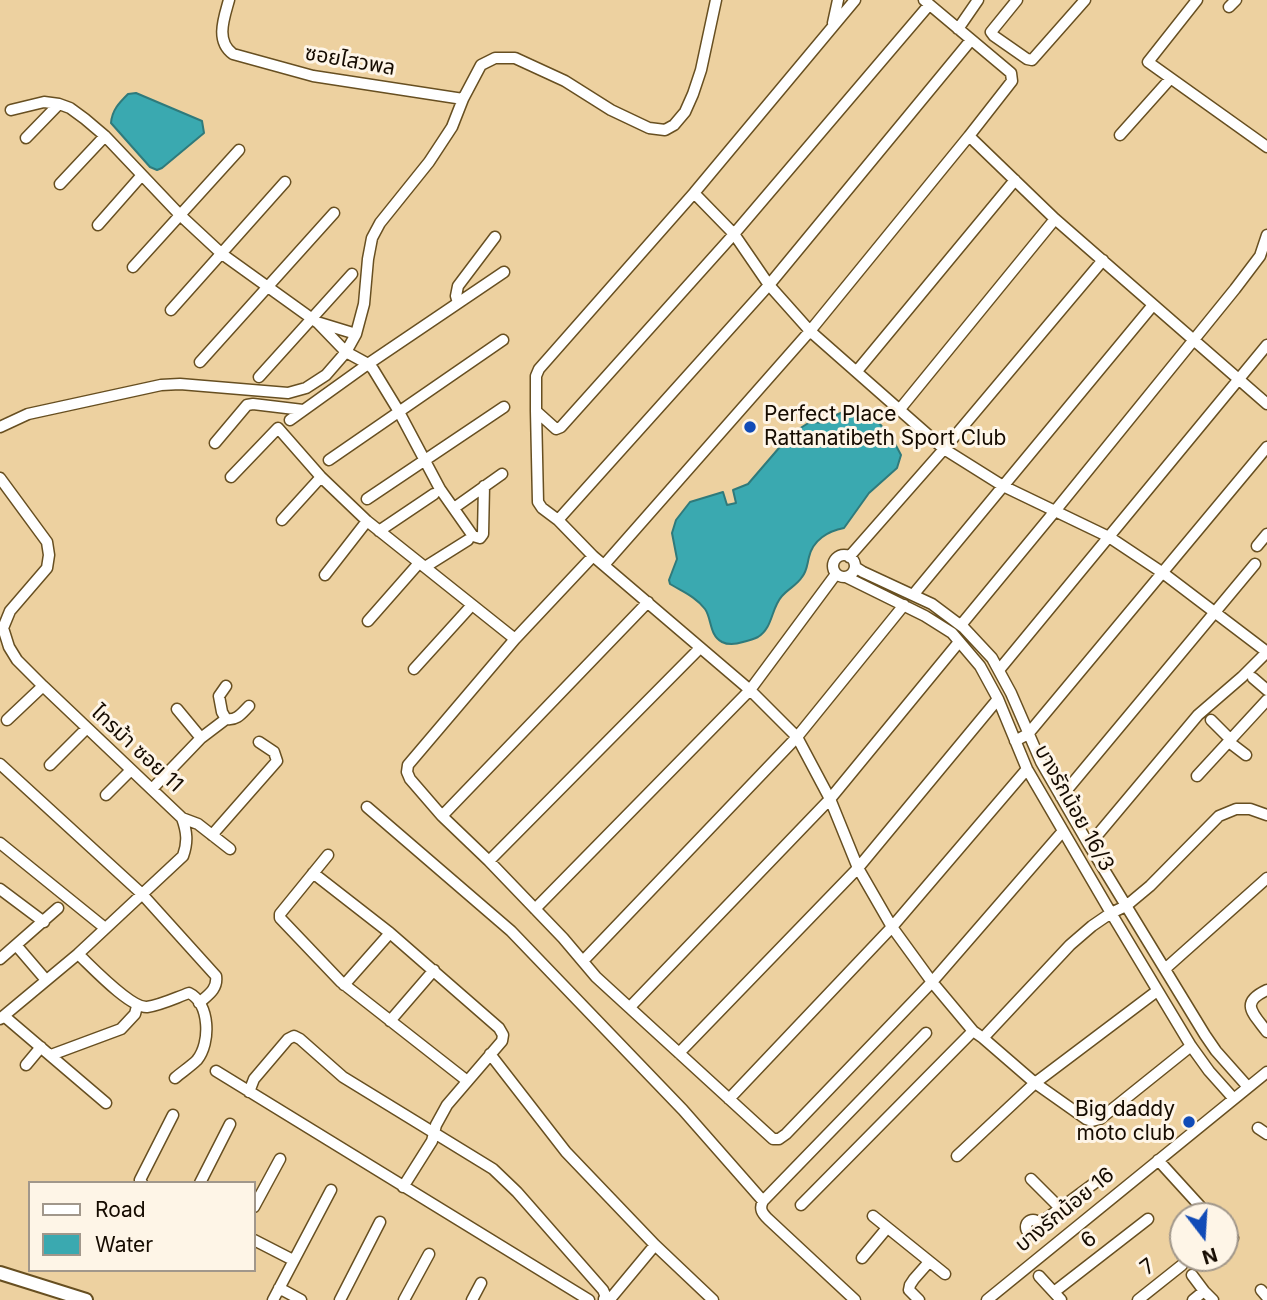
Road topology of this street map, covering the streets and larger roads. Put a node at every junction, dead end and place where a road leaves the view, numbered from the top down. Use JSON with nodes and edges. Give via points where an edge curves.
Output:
{"nodes":[{"id":1,"x":229,"y":0,"type":"edge"},
{"id":2,"x":716,"y":0,"type":"edge"},
{"id":3,"x":838,"y":0,"type":"edge"},
{"id":4,"x":855,"y":0,"type":"edge"},
{"id":5,"x":978,"y":0,"type":"edge"},
{"id":6,"x":1017,"y":0,"type":"edge"},
{"id":7,"x":1085,"y":0,"type":"edge"},
{"id":8,"x":1197,"y":0,"type":"edge"},
{"id":9,"x":927,"y":3,"type":"edge"},
{"id":10,"x":832,"y":27,"type":"junction"},
{"id":11,"x":958,"y":29,"type":"junction"},
{"id":12,"x":971,"y":40,"type":"junction"},
{"id":13,"x":1170,"y":79,"type":"junction"},
{"id":14,"x":463,"y":99,"type":"junction"},
{"id":15,"x":59,"y":104,"type":"junction"},
{"id":16,"x":11,"y":110,"type":"dead end"},
{"id":17,"x":1120,"y":135,"type":"dead end"},
{"id":18,"x":105,"y":136,"type":"junction"},
{"id":19,"x":969,"y":136,"type":"junction"},
{"id":20,"x":26,"y":138,"type":"dead end"},
{"id":21,"x":1267,"y":147,"type":"edge"},
{"id":22,"x":239,"y":150,"type":"dead end"},
{"id":23,"x":142,"y":175,"type":"junction"},
{"id":24,"x":1015,"y":180,"type":"junction"},
{"id":25,"x":285,"y":182,"type":"dead end"},
{"id":26,"x":60,"y":184,"type":"dead end"},
{"id":27,"x":694,"y":192,"type":"junction"},
{"id":28,"x":334,"y":213,"type":"dead end"},
{"id":29,"x":180,"y":215,"type":"junction"},
{"id":30,"x":1055,"y":219,"type":"junction"},
{"id":31,"x":99,"y":225,"type":"dead end"},
{"id":32,"x":734,"y":234,"type":"junction"},
{"id":33,"x":1267,"y":235,"type":"edge"},
{"id":34,"x":495,"y":237,"type":"dead end"},
{"id":35,"x":222,"y":254,"type":"junction"},
{"id":36,"x":1263,"y":258,"type":"edge"},
{"id":37,"x":1103,"y":260,"type":"junction"},
{"id":38,"x":133,"y":267,"type":"dead end"},
{"id":39,"x":504,"y":271,"type":"dead end"},
{"id":40,"x":352,"y":274,"type":"dead end"},
{"id":41,"x":769,"y":285,"type":"junction"},
{"id":42,"x":267,"y":287,"type":"junction"},
{"id":43,"x":458,"y":303,"type":"junction"},
{"id":44,"x":1153,"y":305,"type":"junction"},
{"id":45,"x":171,"y":310,"type":"dead end"},
{"id":46,"x":315,"y":321,"type":"junction"},
{"id":47,"x":810,"y":331,"type":"junction"},
{"id":48,"x":356,"y":334,"type":"junction"},
{"id":49,"x":503,"y":340,"type":"dead end"},
{"id":50,"x":1193,"y":341,"type":"junction"},
{"id":51,"x":1267,"y":345,"type":"edge"},
{"id":52,"x":346,"y":352,"type":"junction"},
{"id":53,"x":200,"y":362,"type":"dead end"},
{"id":54,"x":368,"y":364,"type":"junction"},
{"id":55,"x":857,"y":371,"type":"junction"},
{"id":56,"x":259,"y":377,"type":"dead end"},
{"id":57,"x":1239,"y":379,"type":"junction"},
{"id":58,"x":1267,"y":404,"type":"edge"},
{"id":59,"x":504,"y":407,"type":"dead end"},
{"id":60,"x":900,"y":409,"type":"junction"},
{"id":61,"x":303,"y":410,"type":"junction"},
{"id":62,"x":398,"y":410,"type":"junction"},
{"id":63,"x":536,"y":411,"type":"junction"},
{"id":64,"x":290,"y":420,"type":"dead end"},
{"id":65,"x":0,"y":427,"type":"edge"},
{"id":66,"x":215,"y":443,"type":"dead end"},
{"id":67,"x":1267,"y":447,"type":"edge"},
{"id":68,"x":944,"y":449,"type":"junction"},
{"id":69,"x":424,"y":459,"type":"junction"},
{"id":70,"x":329,"y":460,"type":"dead end"},
{"id":71,"x":502,"y":474,"type":"dead end"},
{"id":72,"x":231,"y":477,"type":"dead end"},
{"id":73,"x":321,"y":477,"type":"junction"},
{"id":74,"x":0,"y":478,"type":"edge"},
{"id":75,"x":484,"y":486,"type":"junction"},
{"id":76,"x":1003,"y":486,"type":"junction"},
{"id":77,"x":434,"y":494,"type":"dead end"},
{"id":78,"x":367,"y":499,"type":"dead end"},
{"id":79,"x":454,"y":508,"type":"junction"},
{"id":80,"x":1055,"y":511,"type":"junction"},
{"id":81,"x":282,"y":520,"type":"dead end"},
{"id":82,"x":558,"y":520,"type":"junction"},
{"id":83,"x":367,"y":521,"type":"junction"},
{"id":84,"x":379,"y":531,"type":"junction"},
{"id":85,"x":1267,"y":534,"type":"edge"},
{"id":86,"x":1109,"y":537,"type":"junction"},
{"id":87,"x":468,"y":540,"type":"dead end"},
{"id":88,"x":1258,"y":546,"type":"dead end"},
{"id":89,"x":593,"y":556,"type":"junction"},
{"id":90,"x":849,"y":557,"type":"junction"},
{"id":91,"x":1255,"y":564,"type":"dead end"},
{"id":92,"x":422,"y":565,"type":"junction"},
{"id":93,"x":604,"y":565,"type":"junction"},
{"id":94,"x":855,"y":567,"type":"junction"},
{"id":95,"x":1163,"y":573,"type":"junction"},
{"id":96,"x":325,"y":575,"type":"dead end"},
{"id":97,"x":841,"y":576,"type":"junction"},
{"id":98,"x":914,"y":595,"type":"junction"},
{"id":99,"x":648,"y":603,"type":"junction"},
{"id":100,"x":472,"y":605,"type":"junction"},
{"id":101,"x":904,"y":605,"type":"junction"},
{"id":102,"x":1216,"y":612,"type":"junction"},
{"id":103,"x":368,"y":621,"type":"dead end"},
{"id":104,"x":961,"y":625,"type":"junction"},
{"id":105,"x":515,"y":639,"type":"junction"},
{"id":106,"x":3,"y":642,"type":"edge"},
{"id":107,"x":959,"y":642,"type":"junction"},
{"id":108,"x":700,"y":648,"type":"junction"},
{"id":109,"x":1267,"y":652,"type":"edge"},
{"id":110,"x":414,"y":669,"type":"dead end"},
{"id":111,"x":999,"y":670,"type":"junction"},
{"id":112,"x":1253,"y":678,"type":"dead end"},
{"id":113,"x":43,"y":686,"type":"junction"},
{"id":114,"x":226,"y":686,"type":"dead end"},
{"id":115,"x":750,"y":690,"type":"junction"},
{"id":116,"x":1267,"y":690,"type":"edge"},
{"id":117,"x":998,"y":699,"type":"junction"},
{"id":118,"x":1267,"y":700,"type":"edge"},
{"id":119,"x":249,"y":706,"type":"dead end"},
{"id":120,"x":177,"y":709,"type":"dead end"},
{"id":121,"x":226,"y":719,"type":"junction"},
{"id":122,"x":7,"y":720,"type":"dead end"},
{"id":123,"x":1211,"y":720,"type":"dead end"},
{"id":124,"x":87,"y":728,"type":"junction"},
{"id":125,"x":1028,"y":734,"type":"junction"},
{"id":126,"x":797,"y":737,"type":"junction"},
{"id":127,"x":201,"y":738,"type":"junction"},
{"id":128,"x":1015,"y":741,"type":"junction"},
{"id":129,"x":1230,"y":741,"type":"junction"},
{"id":130,"x":259,"y":742,"type":"dead end"},
{"id":131,"x":1246,"y":755,"type":"dead end"},
{"id":132,"x":0,"y":764,"type":"edge"},
{"id":133,"x":50,"y":765,"type":"dead end"},
{"id":134,"x":1027,"y":769,"type":"junction"},
{"id":135,"x":131,"y":770,"type":"junction"},
{"id":136,"x":1197,"y":776,"type":"dead end"},
{"id":137,"x":152,"y":789,"type":"junction"},
{"id":138,"x":106,"y":795,"type":"dead end"},
{"id":139,"x":1061,"y":797,"type":"junction"},
{"id":140,"x":830,"y":799,"type":"junction"},
{"id":141,"x":367,"y":807,"type":"dead end"},
{"id":142,"x":1267,"y":814,"type":"edge"},
{"id":143,"x":442,"y":816,"type":"junction"},
{"id":144,"x":182,"y":818,"type":"junction"},
{"id":145,"x":1063,"y":831,"type":"junction"},
{"id":146,"x":212,"y":835,"type":"junction"},
{"id":147,"x":0,"y":843,"type":"edge"},
{"id":148,"x":1089,"y":845,"type":"junction"},
{"id":149,"x":230,"y":849,"type":"dead end"},
{"id":150,"x":328,"y":855,"type":"dead end"},
{"id":151,"x":489,"y":861,"type":"junction"},
{"id":152,"x":858,"y":868,"type":"junction"},
{"id":153,"x":313,"y":873,"type":"junction"},
{"id":154,"x":1267,"y":878,"type":"edge"},
{"id":155,"x":0,"y":889,"type":"edge"},
{"id":156,"x":142,"y":894,"type":"junction"},
{"id":157,"x":1126,"y":906,"type":"junction"},
{"id":158,"x":58,"y":908,"type":"dead end"},
{"id":159,"x":535,"y":909,"type":"junction"},
{"id":160,"x":1111,"y":913,"type":"junction"},
{"id":161,"x":44,"y":922,"type":"junction"},
{"id":162,"x":892,"y":927,"type":"junction"},
{"id":163,"x":105,"y":928,"type":"junction"},
{"id":164,"x":390,"y":933,"type":"junction"},
{"id":165,"x":16,"y":945,"type":"junction"},
{"id":166,"x":78,"y":954,"type":"junction"},
{"id":167,"x":0,"y":959,"type":"edge"},
{"id":168,"x":583,"y":961,"type":"junction"},
{"id":169,"x":1165,"y":969,"type":"junction"},
{"id":170,"x":434,"y":970,"type":"junction"},
{"id":171,"x":46,"y":980,"type":"junction"},
{"id":172,"x":932,"y":982,"type":"junction"},
{"id":173,"x":344,"y":985,"type":"junction"},
{"id":174,"x":1267,"y":990,"type":"edge"},
{"id":175,"x":1157,"y":991,"type":"junction"},
{"id":176,"x":199,"y":1003,"type":"junction"},
{"id":177,"x":138,"y":1006,"type":"junction"},
{"id":178,"x":630,"y":1007,"type":"junction"},
{"id":179,"x":2,"y":1017,"type":"edge"},
{"id":180,"x":390,"y":1021,"type":"junction"},
{"id":181,"x":973,"y":1031,"type":"junction"},
{"id":182,"x":1267,"y":1031,"type":"edge"},
{"id":183,"x":926,"y":1033,"type":"dead end"},
{"id":184,"x":984,"y":1038,"type":"junction"},
{"id":185,"x":1191,"y":1046,"type":"junction"},
{"id":186,"x":41,"y":1047,"type":"junction"},
{"id":187,"x":1216,"y":1051,"type":"junction"},
{"id":188,"x":490,"y":1054,"type":"junction"},
{"id":189,"x":679,"y":1054,"type":"junction"},
{"id":190,"x":51,"y":1055,"type":"junction"},
{"id":191,"x":1202,"y":1061,"type":"junction"},
{"id":192,"x":26,"y":1065,"type":"dead end"},
{"id":193,"x":216,"y":1071,"type":"dead end"},
{"id":194,"x":1267,"y":1072,"type":"edge"},
{"id":195,"x":175,"y":1078,"type":"dead end"},
{"id":196,"x":466,"y":1080,"type":"junction"},
{"id":197,"x":1035,"y":1083,"type":"junction"},
{"id":198,"x":1248,"y":1087,"type":"junction"},
{"id":199,"x":249,"y":1092,"type":"junction"},
{"id":200,"x":729,"y":1099,"type":"junction"},
{"id":201,"x":1234,"y":1099,"type":"junction"},
{"id":202,"x":106,"y":1102,"type":"dead end"},
{"id":203,"x":173,"y":1115,"type":"dead end"},
{"id":204,"x":230,"y":1124,"type":"dead end"},
{"id":205,"x":434,"y":1132,"type":"junction"},
{"id":206,"x":957,"y":1156,"type":"dead end"},
{"id":207,"x":280,"y":1159,"type":"dead end"},
{"id":208,"x":1158,"y":1160,"type":"junction"},
{"id":209,"x":1031,"y":1179,"type":"dead end"},
{"id":210,"x":1100,"y":1180,"type":"dead end"},
{"id":211,"x":141,"y":1181,"type":"edge"},
{"id":212,"x":201,"y":1181,"type":"edge"},
{"id":213,"x":403,"y":1187,"type":"junction"},
{"id":214,"x":331,"y":1190,"type":"dead end"},
{"id":215,"x":763,"y":1201,"type":"junction"},
{"id":216,"x":1196,"y":1202,"type":"edge"},
{"id":217,"x":256,"y":1203,"type":"edge"},
{"id":218,"x":801,"y":1205,"type":"dead end"},
{"id":219,"x":1060,"y":1208,"type":"junction"},
{"id":220,"x":873,"y":1216,"type":"dead end"},
{"id":221,"x":1148,"y":1219,"type":"dead end"},
{"id":222,"x":380,"y":1222,"type":"dead end"},
{"id":223,"x":887,"y":1228,"type":"junction"},
{"id":224,"x":256,"y":1241,"type":"edge"},
{"id":225,"x":655,"y":1245,"type":"junction"},
{"id":226,"x":1047,"y":1250,"type":"junction"},
{"id":227,"x":429,"y":1254,"type":"dead end"},
{"id":228,"x":862,"y":1258,"type":"dead end"},
{"id":229,"x":293,"y":1261,"type":"junction"},
{"id":230,"x":929,"y":1262,"type":"junction"},
{"id":231,"x":1173,"y":1272,"type":"edge"},
{"id":232,"x":0,"y":1273,"type":"edge"},
{"id":233,"x":945,"y":1274,"type":"dead end"},
{"id":234,"x":1192,"y":1275,"type":"dead end"},
{"id":235,"x":1039,"y":1276,"type":"dead end"},
{"id":236,"x":481,"y":1283,"type":"dead end"},
{"id":237,"x":279,"y":1289,"type":"junction"},
{"id":238,"x":1204,"y":1291,"type":"junction"},
{"id":239,"x":1057,"y":1296,"type":"edge"},
{"id":240,"x":608,"y":1299,"type":"edge"},
{"id":241,"x":86,"y":1300,"type":"edge"},
{"id":242,"x":273,"y":1300,"type":"edge"},
{"id":243,"x":302,"y":1300,"type":"edge"},
{"id":244,"x":340,"y":1300,"type":"edge"},
{"id":245,"x":404,"y":1300,"type":"edge"},
{"id":246,"x":472,"y":1300,"type":"edge"},
{"id":247,"x":589,"y":1300,"type":"edge"},
{"id":248,"x":713,"y":1300,"type":"edge"},
{"id":249,"x":855,"y":1300,"type":"edge"},
{"id":250,"x":919,"y":1300,"type":"edge"},
{"id":251,"x":987,"y":1300,"type":"edge"},
{"id":252,"x":1138,"y":1300,"type":"edge"},
{"id":253,"x":1193,"y":1300,"type":"edge"},
{"id":254,"x":1213,"y":1300,"type":"edge"}],
"edges":[{"from":1,"to":14,"type":"street","name":"ซอยไสวพล","via":[[223,41],[233,54],[313,76]]},
{"from":2,"to":14,"type":"street","via":[[694,94],[685,112],[665,130],[649,128],[611,110],[565,81],[515,58],[495,58],[481,65]]},
{"from":3,"to":10,"type":"street"},
{"from":4,"to":10,"type":"street"},
{"from":5,"to":11,"type":"street"},
{"from":6,"to":7,"type":"street","via":[[991,32],[1032,60]]},
{"from":8,"to":13,"type":"street","via":[[1148,62]]},
{"from":9,"to":11,"type":"street"},
{"from":9,"to":32,"type":"street"},
{"from":10,"to":27,"type":"street"},
{"from":11,"to":12,"type":"street"},
{"from":12,"to":19,"type":"street","via":[[1011,73],[1012,81]]},
{"from":12,"to":41,"type":"street"},
{"from":13,"to":17,"type":"street"},
{"from":13,"to":21,"type":"street"},
{"from":14,"to":48,"type":"street","via":[[435,154],[372,238]]},
{"from":15,"to":16,"type":"street","via":[[44,102]]},
{"from":15,"to":18,"type":"street"},
{"from":15,"to":20,"type":"street"},
{"from":18,"to":23,"type":"street"},
{"from":18,"to":26,"type":"street"},
{"from":19,"to":24,"type":"street"},
{"from":19,"to":47,"type":"street"},
{"from":22,"to":29,"type":"street"},
{"from":23,"to":29,"type":"street"},
{"from":23,"to":31,"type":"street"},
{"from":24,"to":30,"type":"street"},
{"from":24,"to":55,"type":"street"},
{"from":25,"to":35,"type":"street"},
{"from":27,"to":32,"type":"street"},
{"from":27,"to":63,"type":"street","via":[[538,369]]},
{"from":28,"to":42,"type":"street"},
{"from":29,"to":35,"type":"street"},
{"from":29,"to":38,"type":"street"},
{"from":30,"to":37,"type":"street"},
{"from":30,"to":60,"type":"street"},
{"from":32,"to":41,"type":"street"},
{"from":32,"to":63,"type":"street","via":[[561,427],[556,429]]},
{"from":33,"to":36,"type":"street"},
{"from":34,"to":43,"type":"street","via":[[458,286]]},
{"from":35,"to":42,"type":"street"},
{"from":35,"to":45,"type":"street"},
{"from":36,"to":50,"type":"street"},
{"from":37,"to":44,"type":"street"},
{"from":37,"to":68,"type":"street"},
{"from":39,"to":43,"type":"street"},
{"from":40,"to":46,"type":"street"},
{"from":41,"to":47,"type":"street"},
{"from":41,"to":82,"type":"street"},
{"from":42,"to":46,"type":"street"},
{"from":42,"to":53,"type":"street"},
{"from":43,"to":54,"type":"street"},
{"from":44,"to":50,"type":"street"},
{"from":44,"to":76,"type":"street"},
{"from":46,"to":48,"type":"street"},
{"from":46,"to":52,"type":"street"},
{"from":46,"to":56,"type":"street"},
{"from":47,"to":55,"type":"street"},
{"from":47,"to":93,"type":"street"},
{"from":48,"to":52,"type":"street"},
{"from":49,"to":62,"type":"street"},
{"from":50,"to":57,"type":"street"},
{"from":50,"to":80,"type":"street"},
{"from":51,"to":57,"type":"street"},
{"from":52,"to":54,"type":"street"},
{"from":52,"to":65,"type":"street","via":[[326,375],[288,393],[161,385],[27,414]]},
{"from":54,"to":61,"type":"street"},
{"from":54,"to":62,"type":"street"},
{"from":55,"to":60,"type":"street"},
{"from":57,"to":58,"type":"street"},
{"from":57,"to":86,"type":"street"},
{"from":59,"to":69,"type":"street"},
{"from":60,"to":68,"type":"street"},
{"from":61,"to":64,"type":"street"},
{"from":61,"to":66,"type":"street","via":[[247,405]]},
{"from":62,"to":69,"type":"street"},
{"from":62,"to":70,"type":"street"},
{"from":63,"to":82,"type":"street","via":[[538,502]]},
{"from":67,"to":95,"type":"street"},
{"from":68,"to":76,"type":"street"},
{"from":68,"to":90,"type":"street"},
{"from":69,"to":78,"type":"street"},
{"from":69,"to":79,"type":"street"},
{"from":71,"to":75,"type":"street"},
{"from":72,"to":73,"type":"street","via":[[278,428]]},
{"from":73,"to":81,"type":"street"},
{"from":73,"to":83,"type":"street"},
{"from":74,"to":106,"type":"street","name":"ไทรม้า ซอย 11","via":[[47,542],[50,555],[47,568],[10,611]]},
{"from":75,"to":79,"type":"street"},
{"from":75,"to":79,"type":"street","via":[[484,534],[480,538],[473,536]]},
{"from":76,"to":80,"type":"street"},
{"from":76,"to":98,"type":"street"},
{"from":77,"to":84,"type":"street"},
{"from":80,"to":86,"type":"street"},
{"from":80,"to":104,"type":"street"},
{"from":82,"to":89,"type":"street"},
{"from":83,"to":84,"type":"street"},
{"from":83,"to":96,"type":"street"},
{"from":84,"to":92,"type":"street"},
{"from":85,"to":88,"type":"street"},
{"from":86,"to":95,"type":"street"},
{"from":86,"to":111,"type":"street"},
{"from":87,"to":92,"type":"street"},
{"from":89,"to":93,"type":"street"},
{"from":89,"to":105,"type":"street"},
{"from":90,"to":94,"type":"street"},
{"from":90,"to":97,"type":"street","via":[[842,555],[834,561]]},
{"from":91,"to":102,"type":"street"},
{"from":92,"to":100,"type":"street"},
{"from":92,"to":103,"type":"street"},
{"from":93,"to":99,"type":"street"},
{"from":94,"to":97,"type":"street","via":[[852,574]]},
{"from":94,"to":98,"type":"street"},
{"from":95,"to":102,"type":"street"},
{"from":95,"to":125,"type":"street"},
{"from":97,"to":101,"type":"street","name":"บางรักน้อย 16/3"},
{"from":97,"to":115,"type":"street"},
{"from":98,"to":104,"type":"street"},
{"from":99,"to":108,"type":"street"},
{"from":99,"to":143,"type":"street"},
{"from":100,"to":105,"type":"street"},
{"from":100,"to":110,"type":"street"},
{"from":101,"to":107,"type":"street","name":"บางรักน้อย 16/3"},
{"from":101,"to":126,"type":"street"},
{"from":102,"to":109,"type":"street"},
{"from":102,"to":139,"type":"street"},
{"from":104,"to":111,"type":"street"},
{"from":105,"to":143,"type":"street","via":[[408,765],[410,779]]},
{"from":106,"to":113,"type":"street","name":"ไทรม้า ซอย 11"},
{"from":107,"to":117,"type":"street","name":"บางรักน้อย 16/3","via":[[980,666]]},
{"from":107,"to":140,"type":"street"},
{"from":108,"to":115,"type":"street"},
{"from":108,"to":151,"type":"street"},
{"from":109,"to":148,"type":"street","via":[[1198,715]]},
{"from":111,"to":125,"type":"street"},
{"from":112,"to":116,"type":"street"},
{"from":113,"to":122,"type":"street"},
{"from":113,"to":124,"type":"street","name":"ไทรม้า ซอย 11"},
{"from":114,"to":121,"type":"street","via":[[219,696]]},
{"from":115,"to":126,"type":"street"},
{"from":115,"to":159,"type":"street"},
{"from":117,"to":128,"type":"street","name":"บางรักน้อย 16/3"},
{"from":117,"to":152,"type":"street"},
{"from":118,"to":129,"type":"street"},
{"from":119,"to":121,"type":"street","via":[[238,717]]},
{"from":120,"to":127,"type":"street"},
{"from":121,"to":127,"type":"street"},
{"from":123,"to":129,"type":"street"},
{"from":124,"to":133,"type":"street"},
{"from":124,"to":135,"type":"street","name":"ไทรม้า ซอย 11"},
{"from":125,"to":128,"type":"street"},
{"from":125,"to":139,"type":"street"},
{"from":126,"to":140,"type":"street"},
{"from":126,"to":168,"type":"street"},
{"from":127,"to":137,"type":"street"},
{"from":128,"to":134,"type":"street","name":"บางรักน้อย 16/3"},
{"from":129,"to":131,"type":"street"},
{"from":129,"to":136,"type":"street"},
{"from":130,"to":146,"type":"street","via":[[274,752],[277,761]]},
{"from":132,"to":156,"type":"street"},
{"from":134,"to":145,"type":"street","name":"บางรักน้อย 16/3"},
{"from":134,"to":162,"type":"street"},
{"from":135,"to":137,"type":"street","name":"ไทรม้า ซอย 11"},
{"from":135,"to":138,"type":"street"},
{"from":137,"to":144,"type":"street","name":"ไทรม้า ซอย 11"},
{"from":139,"to":148,"type":"street"},
{"from":140,"to":152,"type":"street"},
{"from":140,"to":178,"type":"street"},
{"from":141,"to":215,"type":"street","via":[[511,931],[683,1110]]},
{"from":142,"to":157,"type":"street","via":[[1236,809],[1219,816]]},
{"from":143,"to":151,"type":"street"},
{"from":144,"to":146,"type":"street"},
{"from":144,"to":156,"type":"street","name":"ไทรม้า ซอย 11","via":[[187,835],[183,856]]},
{"from":145,"to":160,"type":"street","name":"บางรักน้อย 16/3"},
{"from":145,"to":172,"type":"street"},
{"from":146,"to":149,"type":"street"},
{"from":147,"to":163,"type":"street"},
{"from":148,"to":157,"type":"street"},
{"from":150,"to":153,"type":"street"},
{"from":151,"to":159,"type":"street"},
{"from":152,"to":162,"type":"street"},
{"from":152,"to":189,"type":"street"},
{"from":153,"to":164,"type":"street"},
{"from":153,"to":173,"type":"street","via":[[280,918]]},
{"from":154,"to":169,"type":"street"},
{"from":155,"to":161,"type":"street"},
{"from":156,"to":163,"type":"street","name":"ไทรม้า ซอย 11"},
{"from":156,"to":176,"type":"street","via":[[216,976],[212,992]]},
{"from":157,"to":160,"type":"street"},
{"from":157,"to":169,"type":"street"},
{"from":158,"to":161,"type":"street"},
{"from":159,"to":168,"type":"street"},
{"from":160,"to":175,"type":"street","name":"บางรักน้อย 16/3"},
{"from":160,"to":184,"type":"street","via":[[1070,945]]},
{"from":161,"to":165,"type":"street"},
{"from":162,"to":172,"type":"street"},
{"from":162,"to":200,"type":"street"},
{"from":163,"to":166,"type":"street","name":"ไทรม้า ซอย 11"},
{"from":164,"to":170,"type":"street"},
{"from":164,"to":173,"type":"street"},
{"from":165,"to":167,"type":"street"},
{"from":165,"to":171,"type":"street"},
{"from":166,"to":171,"type":"street","name":"ไทรม้า ซอย 11"},
{"from":166,"to":177,"type":"street"},
{"from":168,"to":178,"type":"street"},
{"from":169,"to":187,"type":"street"},
{"from":170,"to":180,"type":"street"},
{"from":170,"to":188,"type":"street","via":[[499,1028],[502,1041]]},
{"from":171,"to":179,"type":"street","name":"ไทรม้า ซอย 11"},
{"from":172,"to":181,"type":"street"},
{"from":172,"to":200,"type":"street","via":[[779,1139],[773,1139]]},
{"from":173,"to":180,"type":"street"},
{"from":174,"to":182,"type":"street","via":[[1251,1000],[1251,1006]]},
{"from":175,"to":185,"type":"street","name":"บางรักน้อย 16/3"},
{"from":175,"to":197,"type":"street"},
{"from":176,"to":177,"type":"street","via":[[189,993]]},
{"from":176,"to":195,"type":"street","via":[[207,1030],[203,1050]]},
{"from":177,"to":190,"type":"street","via":[[121,1029]]},
{"from":178,"to":189,"type":"street"},
{"from":179,"to":186,"type":"street"},
{"from":180,"to":196,"type":"street"},
{"from":181,"to":184,"type":"street"},
{"from":181,"to":218,"type":"street"},
{"from":183,"to":215,"type":"street"},
{"from":184,"to":197,"type":"street"},
{"from":185,"to":191,"type":"street","name":"บางรักน้อย 16/3"},
{"from":185,"to":197,"type":"street","via":[[1092,1121]]},
{"from":186,"to":190,"type":"street"},
{"from":186,"to":192,"type":"street"},
{"from":187,"to":191,"type":"street"},
{"from":187,"to":198,"type":"street"},
{"from":188,"to":196,"type":"street"},
{"from":188,"to":225,"type":"street","via":[[566,1152]]},
{"from":189,"to":200,"type":"street"},
{"from":190,"to":202,"type":"street"},
{"from":191,"to":201,"type":"street","name":"บางรักน้อย 16/3"},
{"from":193,"to":199,"type":"street"},
{"from":194,"to":198,"type":"street","name":"บางรักน้อย 16"},
{"from":196,"to":205,"type":"street"},
{"from":197,"to":206,"type":"street"},
{"from":198,"to":201,"type":"street","name":"บางรักน้อย 16"},
{"from":199,"to":205,"type":"street","via":[[254,1079],[294,1036],[343,1077]]},
{"from":199,"to":213,"type":"street"},
{"from":201,"to":208,"type":"street","name":"บางรักน้อย 16"},
{"from":203,"to":211,"type":"street"},
{"from":204,"to":212,"type":"street"},
{"from":205,"to":213,"type":"street"},
{"from":205,"to":240,"type":"street","via":[[494,1169]]},
{"from":207,"to":217,"type":"street"},
{"from":208,"to":216,"type":"street"},
{"from":208,"to":226,"type":"street","name":"บางรักน้อย 16"},
{"from":209,"to":219,"type":"street"},
{"from":210,"to":219,"type":"street"},
{"from":213,"to":247,"type":"street"},
{"from":214,"to":229,"type":"street"},
{"from":215,"to":249,"type":"street","via":[[761,1212]]},
{"from":219,"to":226,"type":"street","via":[[1037,1229]]},
{"from":220,"to":223,"type":"street"},
{"from":221,"to":239,"type":"street","name":"6"},
{"from":222,"to":244,"type":"street"},
{"from":223,"to":228,"type":"street"},
{"from":223,"to":230,"type":"street"},
{"from":224,"to":229,"type":"street"},
{"from":225,"to":240,"type":"street"},
{"from":225,"to":248,"type":"street"},
{"from":226,"to":251,"type":"street","name":"บางรักน้อย 16"},
{"from":227,"to":245,"type":"street"},
{"from":229,"to":237,"type":"street"},
{"from":230,"to":233,"type":"street"},
{"from":230,"to":250,"type":"street","via":[[910,1285]]},
{"from":231,"to":252,"type":"street","name":"7"},
{"from":232,"to":241,"type":"street"},
{"from":234,"to":238,"type":"street"},
{"from":235,"to":239,"type":"street"},
{"from":236,"to":246,"type":"street"},
{"from":237,"to":242,"type":"street"},
{"from":237,"to":243,"type":"street"},
{"from":238,"to":253,"type":"street"},
{"from":238,"to":254,"type":"street"}]}
